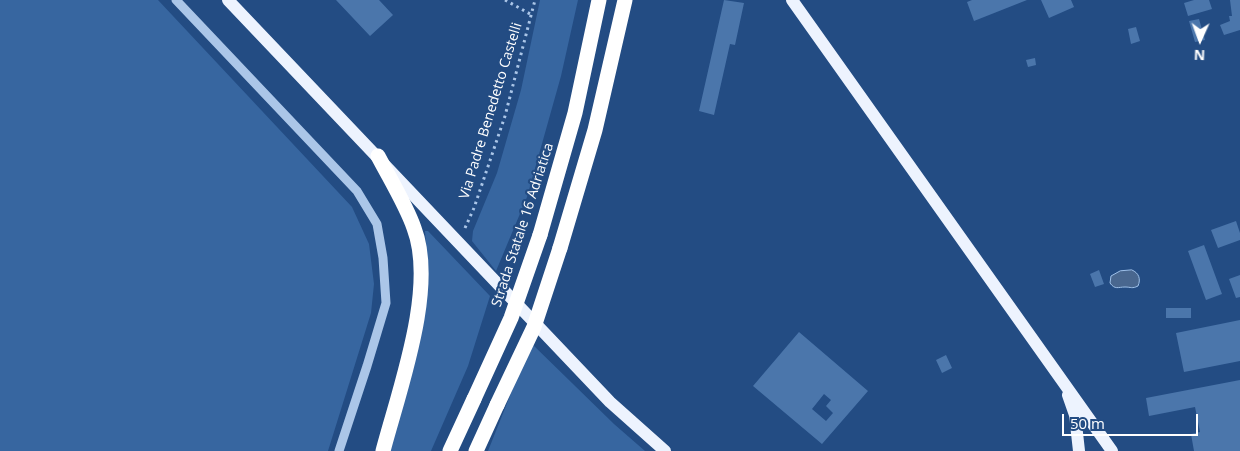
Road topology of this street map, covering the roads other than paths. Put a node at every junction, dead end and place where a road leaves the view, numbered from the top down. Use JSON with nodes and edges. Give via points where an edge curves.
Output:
{"nodes":[{"id":1,"x":176,"y":0,"type":"edge"},
{"id":2,"x":228,"y":0,"type":"edge"},
{"id":3,"x":600,"y":0,"type":"edge"},
{"id":4,"x":625,"y":0,"type":"edge"},
{"id":5,"x":792,"y":0,"type":"edge"},
{"id":6,"x":378,"y":156,"type":"junction"},
{"id":7,"x":1063,"y":381,"type":"junction"},
{"id":8,"x":339,"y":451,"type":"edge"},
{"id":9,"x":383,"y":451,"type":"edge"},
{"id":10,"x":450,"y":451,"type":"edge"},
{"id":11,"x":476,"y":451,"type":"edge"},
{"id":12,"x":665,"y":451,"type":"edge"},
{"id":13,"x":1078,"y":451,"type":"edge"},
{"id":14,"x":1112,"y":451,"type":"edge"}],
"edges":[{"from":1,"to":8,"type":"street","via":[[357,191],[377,224],[384,258],[386,303]]},
{"from":2,"to":6,"type":"main road"},
{"from":3,"to":10,"type":"highway","name":"Strada Statale 16 Adriatica","bridge":true,"via":[[575,113],[540,236],[511,318]]},
{"from":4,"to":11,"type":"highway","bridge":true,"via":[[595,130],[534,327]]},
{"from":5,"to":7,"type":"main road"},
{"from":6,"to":9,"type":"highway","via":[[414,228],[422,277],[410,351]]},
{"from":6,"to":12,"type":"main road","via":[[610,402]]},
{"from":7,"to":13,"type":"main road","via":[[1075,415]]},
{"from":7,"to":14,"type":"main road"}]}
